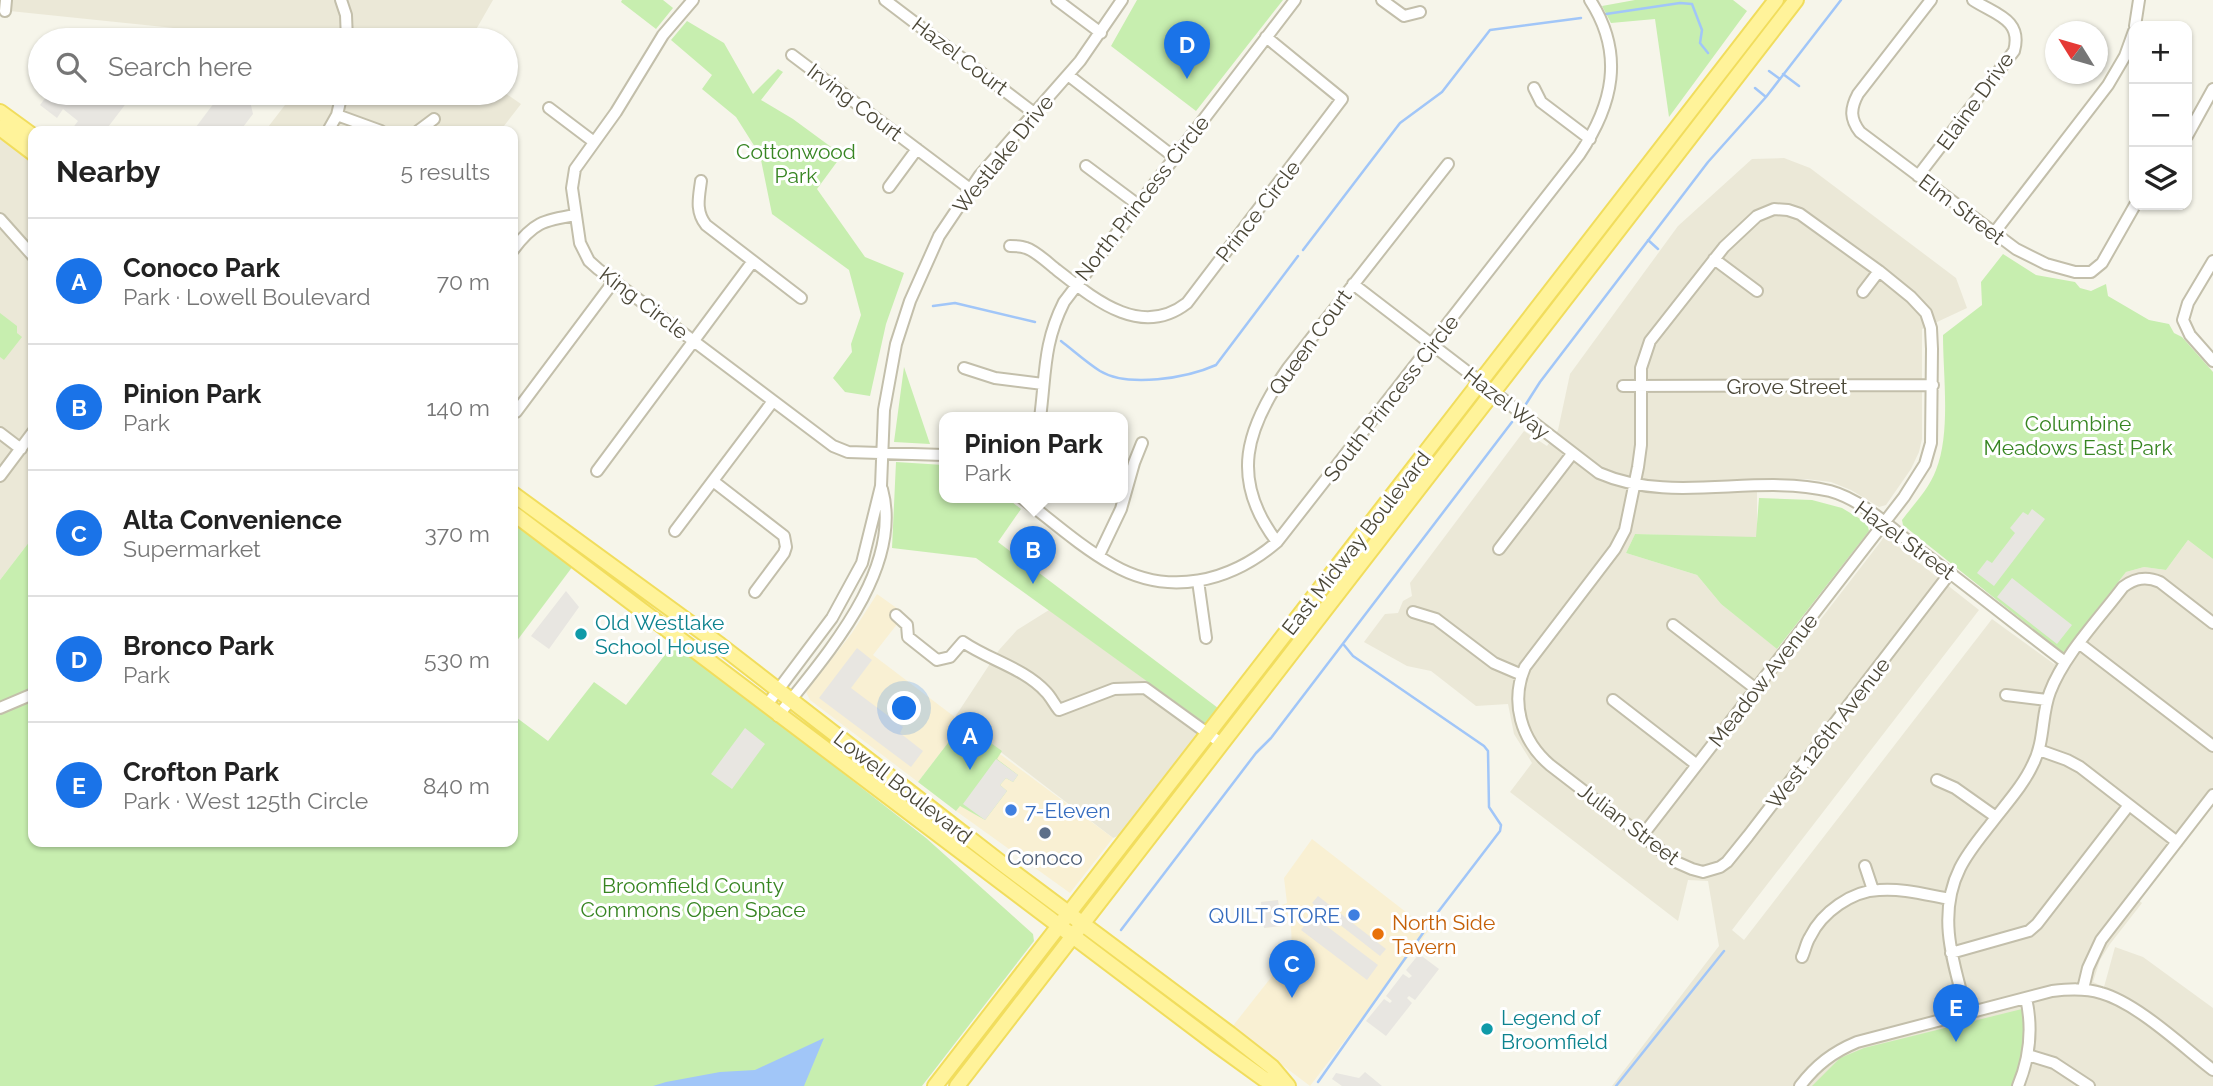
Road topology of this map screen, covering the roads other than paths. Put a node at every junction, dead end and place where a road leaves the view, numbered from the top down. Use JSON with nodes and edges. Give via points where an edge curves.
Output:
{"nodes":[{"id":1,"x":341,"y":0,"type":"edge"},
{"id":2,"x":693,"y":0,"type":"edge"},
{"id":3,"x":885,"y":0,"type":"edge"},
{"id":4,"x":1057,"y":0,"type":"edge"},
{"id":5,"x":1122,"y":0,"type":"edge"},
{"id":6,"x":1295,"y":0,"type":"edge"},
{"id":7,"x":1382,"y":0,"type":"edge"},
{"id":8,"x":1590,"y":0,"type":"edge"},
{"id":9,"x":1776,"y":0,"type":"edge"},
{"id":10,"x":1796,"y":0,"type":"edge"},
{"id":11,"x":1931,"y":0,"type":"edge"},
{"id":12,"x":1973,"y":0,"type":"edge"},
{"id":13,"x":2139,"y":0,"type":"edge"},
{"id":14,"x":1420,"y":12,"type":"dead end"},
{"id":15,"x":2136,"y":21,"type":"edge"},
{"id":16,"x":347,"y":28,"type":"edge"},
{"id":17,"x":1101,"y":33,"type":"junction"},
{"id":18,"x":1266,"y":37,"type":"junction"},
{"id":19,"x":2129,"y":45,"type":"edge"},
{"id":20,"x":792,"y":55,"type":"dead end"},
{"id":21,"x":1068,"y":75,"type":"junction"},
{"id":22,"x":1534,"y":88,"type":"dead end"},
{"id":23,"x":2213,"y":89,"type":"edge"},
{"id":24,"x":339,"y":105,"type":"edge"},
{"id":25,"x":549,"y":108,"type":"dead end"},
{"id":26,"x":0,"y":111,"type":"edge"},
{"id":27,"x":1034,"y":113,"type":"junction"},
{"id":28,"x":337,"y":115,"type":"junction"},
{"id":29,"x":434,"y":119,"type":"dead end"},
{"id":30,"x":331,"y":126,"type":"edge"},
{"id":31,"x":368,"y":126,"type":"edge"},
{"id":32,"x":425,"y":126,"type":"edge"},
{"id":33,"x":2192,"y":127,"type":"edge"},
{"id":34,"x":0,"y":128,"type":"edge"},
{"id":35,"x":28,"y":132,"type":"edge"},
{"id":36,"x":1590,"y":139,"type":"junction"},
{"id":37,"x":594,"y":142,"type":"junction"},
{"id":38,"x":28,"y":149,"type":"edge"},
{"id":39,"x":917,"y":149,"type":"junction"},
{"id":40,"x":1174,"y":157,"type":"junction"},
{"id":41,"x":1448,"y":164,"type":"dead end"},
{"id":42,"x":1086,"y":166,"type":"dead end"},
{"id":43,"x":1919,"y":176,"type":"junction"},
{"id":44,"x":701,"y":181,"type":"dead end"},
{"id":45,"x":889,"y":187,"type":"dead end"},
{"id":46,"x":970,"y":189,"type":"junction"},
{"id":47,"x":1137,"y":204,"type":"junction"},
{"id":48,"x":2131,"y":210,"type":"edge"},
{"id":49,"x":576,"y":215,"type":"junction"},
{"id":50,"x":0,"y":219,"type":"edge"},
{"id":51,"x":1994,"y":233,"type":"junction"},
{"id":52,"x":518,"y":244,"type":"edge"},
{"id":53,"x":1010,"y":246,"type":"dead end"},
{"id":54,"x":28,"y":250,"type":"edge"},
{"id":55,"x":1714,"y":259,"type":"junction"},
{"id":56,"x":753,"y":261,"type":"junction"},
{"id":57,"x":2213,"y":261,"type":"edge"},
{"id":58,"x":1879,"y":271,"type":"junction"},
{"id":59,"x":614,"y":281,"type":"junction"},
{"id":60,"x":1076,"y":284,"type":"junction"},
{"id":61,"x":1353,"y":284,"type":"junction"},
{"id":62,"x":1757,"y":291,"type":"dead end"},
{"id":63,"x":1863,"y":292,"type":"dead end"},
{"id":64,"x":801,"y":298,"type":"dead end"},
{"id":65,"x":693,"y":341,"type":"junction"},
{"id":66,"x":1432,"y":345,"type":"junction"},
{"id":67,"x":2213,"y":360,"type":"edge"},
{"id":68,"x":964,"y":368,"type":"dead end"},
{"id":69,"x":1043,"y":384,"type":"junction"},
{"id":70,"x":1933,"y":385,"type":"junction"},
{"id":71,"x":1623,"y":386,"type":"dead end"},
{"id":72,"x":1641,"y":386,"type":"junction"},
{"id":73,"x":1486,"y":388,"type":"junction"},
{"id":74,"x":773,"y":401,"type":"junction"},
{"id":75,"x":518,"y":409,"type":"edge"},
{"id":76,"x":1041,"y":412,"type":"edge"},
{"id":77,"x":0,"y":433,"type":"edge"},
{"id":78,"x":28,"y":439,"type":"edge"},
{"id":79,"x":1142,"y":443,"type":"dead end"},
{"id":80,"x":21,"y":449,"type":"junction"},
{"id":81,"x":882,"y":452,"type":"junction"},
{"id":82,"x":1572,"y":454,"type":"junction"},
{"id":83,"x":939,"y":455,"type":"edge"},
{"id":84,"x":597,"y":471,"type":"dead end"},
{"id":85,"x":0,"y":476,"type":"edge"},
{"id":86,"x":713,"y":481,"type":"junction"},
{"id":87,"x":1128,"y":482,"type":"edge"},
{"id":88,"x":1634,"y":484,"type":"junction"},
{"id":89,"x":881,"y":486,"type":"junction"},
{"id":90,"x":518,"y":498,"type":"edge"},
{"id":91,"x":1029,"y":503,"type":"edge"},
{"id":92,"x":1123,"y":503,"type":"edge"},
{"id":93,"x":518,"y":517,"type":"edge"},
{"id":94,"x":1884,"y":523,"type":"junction"},
{"id":95,"x":675,"y":531,"type":"dead end"},
{"id":96,"x":1277,"y":542,"type":"junction"},
{"id":97,"x":1499,"y":548,"type":"dead end"},
{"id":98,"x":1099,"y":555,"type":"junction"},
{"id":99,"x":1950,"y":573,"type":"junction"},
{"id":100,"x":1198,"y":581,"type":"junction"},
{"id":101,"x":755,"y":592,"type":"dead end"},
{"id":102,"x":1413,"y":612,"type":"dead end"},
{"id":103,"x":896,"y":615,"type":"dead end"},
{"id":104,"x":2213,"y":623,"type":"edge"},
{"id":105,"x":1673,"y":625,"type":"dead end"},
{"id":106,"x":1206,"y":638,"type":"dead end"},
{"id":107,"x":2080,"y":644,"type":"junction"},
{"id":108,"x":2066,"y":662,"type":"junction"},
{"id":109,"x":1522,"y":675,"type":"junction"},
{"id":110,"x":1756,"y":689,"type":"junction"},
{"id":111,"x":778,"y":691,"type":"junction"},
{"id":112,"x":2006,"y":695,"type":"dead end"},
{"id":113,"x":28,"y":696,"type":"edge"},
{"id":114,"x":1612,"y":700,"type":"dead end"},
{"id":115,"x":2047,"y":700,"type":"junction"},
{"id":116,"x":790,"y":701,"type":"junction"},
{"id":117,"x":766,"y":706,"type":"junction"},
{"id":118,"x":0,"y":708,"type":"edge"},
{"id":119,"x":778,"y":716,"type":"junction"},
{"id":120,"x":1208,"y":734,"type":"junction"},
{"id":121,"x":807,"y":737,"type":"junction"},
{"id":122,"x":1221,"y":743,"type":"junction"},
{"id":123,"x":2213,"y":746,"type":"edge"},
{"id":124,"x":2039,"y":750,"type":"junction"},
{"id":125,"x":864,"y":757,"type":"junction"},
{"id":126,"x":1697,"y":765,"type":"junction"},
{"id":127,"x":1937,"y":780,"type":"dead end"},
{"id":128,"x":2213,"y":795,"type":"edge"},
{"id":129,"x":2129,"y":805,"type":"junction"},
{"id":130,"x":1996,"y":817,"type":"junction"},
{"id":131,"x":1642,"y":836,"type":"junction"},
{"id":132,"x":2177,"y":842,"type":"junction"},
{"id":133,"x":1865,"y":866,"type":"dead end"},
{"id":134,"x":1692,"y":869,"type":"joint"},
{"id":135,"x":1872,"y":890,"type":"junction"},
{"id":136,"x":1950,"y":899,"type":"junction"},
{"id":137,"x":1070,"y":913,"type":"junction"},
{"id":138,"x":1083,"y":922,"type":"junction"},
{"id":139,"x":1059,"y":926,"type":"junction"},
{"id":140,"x":1072,"y":935,"type":"junction"},
{"id":141,"x":1951,"y":953,"type":"junction"},
{"id":142,"x":1802,"y":957,"type":"dead end"},
{"id":143,"x":2084,"y":989,"type":"junction"},
{"id":144,"x":2026,"y":998,"type":"junction"},
{"id":145,"x":1168,"y":1009,"type":"junction"},
{"id":146,"x":1967,"y":1013,"type":"junction"},
{"id":147,"x":1230,"y":1034,"type":"junction"},
{"id":148,"x":2028,"y":1055,"type":"junction"},
{"id":149,"x":2213,"y":1070,"type":"edge"},
{"id":150,"x":935,"y":1086,"type":"edge"},
{"id":151,"x":957,"y":1086,"type":"edge"},
{"id":152,"x":1280,"y":1086,"type":"edge"},
{"id":153,"x":1288,"y":1086,"type":"edge"},
{"id":154,"x":1800,"y":1086,"type":"edge"},
{"id":155,"x":2018,"y":1086,"type":"edge"},
{"id":156,"x":2089,"y":1086,"type":"edge"}],
"edges":[{"from":1,"to":16,"type":"street"},
{"from":2,"to":37,"type":"street","name":"King Circle","via":[[663,35]]},
{"from":3,"to":27,"type":"street","name":"Hazel Court"},
{"from":4,"to":17,"type":"street"},
{"from":5,"to":17,"type":"street","name":"Westlake Drive"},
{"from":6,"to":18,"type":"street","name":"North Princess Circle"},
{"from":7,"to":14,"type":"street","via":[[1404,16]]},
{"from":8,"to":36,"type":"street","name":"South Princess Circle","via":[[1604,27],[1611,63],[1607,100]]},
{"from":9,"to":73,"type":"main road","name":"East Midway Boulevard"},
{"from":10,"to":73,"type":"main road","name":"East Midway Boulevard"},
{"from":11,"to":43,"type":"street","name":"Elm Street","via":[[1858,94],[1846,117]]},
{"from":12,"to":43,"type":"street","name":"Elaine Drive","via":[[2021,31],[2011,57]]},
{"from":13,"to":15,"type":"street"},
{"from":17,"to":21,"type":"street","name":"Westlake Drive"},
{"from":18,"to":40,"type":"street","name":"North Princess Circle"},
{"from":18,"to":60,"type":"street","name":"Prince Circle","via":[[1342,99],[1187,303],[1171,314],[1152,318],[1107,306]]},
{"from":19,"to":51,"type":"street","via":[[2108,85]]},
{"from":20,"to":39,"type":"street","name":"Irving Court"},
{"from":21,"to":27,"type":"street","name":"Westlake Drive"},
{"from":21,"to":40,"type":"street"},
{"from":22,"to":36,"type":"street","via":[[1541,102]]},
{"from":23,"to":33,"type":"street"},
{"from":24,"to":28,"type":"street"},
{"from":25,"to":37,"type":"street"},
{"from":26,"to":35,"type":"main road"},
{"from":27,"to":46,"type":"street","name":"Westlake Drive"},
{"from":28,"to":30,"type":"street"},
{"from":28,"to":31,"type":"street"},
{"from":29,"to":32,"type":"street"},
{"from":34,"to":38,"type":"main road"},
{"from":36,"to":66,"type":"street","name":"South Princess Circle"},
{"from":37,"to":49,"type":"street","name":"King Circle","via":[[572,175]]},
{"from":39,"to":45,"type":"street","name":"Irving Court"},
{"from":39,"to":46,"type":"street","name":"Irving Court"},
{"from":40,"to":47,"type":"street","name":"North Princess Circle"},
{"from":41,"to":61,"type":"street","name":"Queen Court"},
{"from":42,"to":47,"type":"street"},
{"from":43,"to":51,"type":"street","name":"Elm Street"},
{"from":44,"to":56,"type":"street","via":[[701,219]]},
{"from":46,"to":81,"type":"street","name":"Westlake Drive","via":[[939,236],[910,301],[890,371]]},
{"from":47,"to":60,"type":"street","name":"North Princess Circle"},
{"from":48,"to":51,"type":"street","name":"Elm Street","via":[[2092,276],[2038,261]]},
{"from":49,"to":52,"type":"street","via":[[543,221]]},
{"from":49,"to":59,"type":"street","name":"King Circle","via":[[584,253]]},
{"from":50,"to":54,"type":"street"},
{"from":53,"to":60,"type":"street","via":[[1028,248]]},
{"from":55,"to":58,"type":"street","name":"Meadow Avenue","via":[[1757,216],[1780,209],[1800,214]]},
{"from":55,"to":62,"type":"street"},
{"from":55,"to":72,"type":"street","via":[[1650,341],[1641,368]]},
{"from":56,"to":64,"type":"street"},
{"from":56,"to":65,"type":"street"},
{"from":57,"to":67,"type":"street","via":[[2184,321],[2190,335]]},
{"from":58,"to":63,"type":"street"},
{"from":58,"to":70,"type":"street","name":"Meadow Avenue","via":[[1926,313],[1931,328]]},
{"from":59,"to":65,"type":"street","name":"King Circle"},
{"from":59,"to":75,"type":"street"},
{"from":60,"to":69,"type":"street","name":"North Princess Circle","via":[[1051,330]]},
{"from":61,"to":66,"type":"street","name":"Hazel Way"},
{"from":61,"to":96,"type":"street","name":"Queen Court","via":[[1273,390],[1254,430],[1247,466],[1250,489],[1262,521]]},
{"from":65,"to":74,"type":"street","name":"King Circle"},
{"from":65,"to":84,"type":"street"},
{"from":66,"to":73,"type":"street","name":"Hazel Way"},
{"from":66,"to":96,"type":"street","name":"South Princess Circle"},
{"from":68,"to":69,"type":"street","via":[[1004,380]]},
{"from":69,"to":76,"type":"street","name":"North Princess Circle"},
{"from":70,"to":72,"type":"street","name":"Grove Street"},
{"from":70,"to":94,"type":"street","name":"Meadow Avenue","via":[[1930,452]]},
{"from":71,"to":72,"type":"street","name":"Grove Street"},
{"from":72,"to":88,"type":"street","via":[[1641,445]]},
{"from":73,"to":82,"type":"street","name":"Hazel Way"},
{"from":73,"to":120,"type":"main road","name":"East Midway Boulevard"},
{"from":73,"to":122,"type":"main road","name":"East Midway Boulevard"},
{"from":74,"to":81,"type":"street","name":"King Circle","via":[[841,450]]},
{"from":74,"to":86,"type":"street"},
{"from":77,"to":80,"type":"street"},
{"from":78,"to":80,"type":"street"},
{"from":79,"to":87,"type":"street"},
{"from":80,"to":85,"type":"street"},
{"from":81,"to":83,"type":"street"},
{"from":81,"to":89,"type":"street","name":"Westlake Drive"},
{"from":82,"to":88,"type":"street","name":"Hazel Way","via":[[1599,473]]},
{"from":82,"to":97,"type":"street"},
{"from":86,"to":95,"type":"street"},
{"from":86,"to":101,"type":"street","via":[[781,532],[786,541],[784,553]]},
{"from":88,"to":94,"type":"street","name":"Hazel Street","via":[[1813,488],[1855,502]]},
{"from":88,"to":109,"type":"street","via":[[1621,539]]},
{"from":89,"to":111,"type":"street","name":"Westlake Drive","via":[[856,579]]},
{"from":89,"to":116,"type":"street","name":"Westlake Drive","via":[[887,508],[884,541],[866,594]]},
{"from":90,"to":111,"type":"main road","name":"Lowell Boulevard"},
{"from":91,"to":98,"type":"street","name":"South Princess Circle"},
{"from":92,"to":98,"type":"street"},
{"from":93,"to":117,"type":"main road","name":"Lowell Boulevard"},
{"from":94,"to":99,"type":"street","name":"Hazel Street"},
{"from":94,"to":110,"type":"street","name":"Meadow Avenue"},
{"from":96,"to":100,"type":"street","name":"South Princess Circle","via":[[1226,575]]},
{"from":98,"to":100,"type":"street","name":"South Princess Circle","via":[[1142,578]]},
{"from":99,"to":108,"type":"street","name":"Hazel Street"},
{"from":99,"to":134,"type":"street","name":"West 126th Avenue","via":[[1732,857],[1715,869]]},
{"from":100,"to":106,"type":"street"},
{"from":102,"to":109,"type":"street","via":[[1436,619],[1494,663]]},
{"from":103,"to":120,"type":"street","via":[[907,625],[908,636],[937,660],[950,657],[963,642],[1017,670],[1045,691],[1059,710],[1114,689],[1145,688]]},
{"from":104,"to":107,"type":"street","via":[[2160,582],[2137,579],[2123,587]]},
{"from":105,"to":110,"type":"street"},
{"from":107,"to":108,"type":"street"},
{"from":107,"to":123,"type":"street"},
{"from":108,"to":115,"type":"street"},
{"from":109,"to":131,"type":"street","name":"Julian Street","via":[[1522,726],[1542,758]]},
{"from":110,"to":126,"type":"street","name":"Meadow Avenue"},
{"from":111,"to":116,"type":"main road","name":"Lowell Boulevard"},
{"from":111,"to":117,"type":"street","name":"Westlake Drive"},
{"from":112,"to":115,"type":"street"},
{"from":113,"to":118,"type":"street"},
{"from":114,"to":126,"type":"street"},
{"from":115,"to":124,"type":"street"},
{"from":116,"to":119,"type":"street","name":"Westlake Drive"},
{"from":116,"to":125,"type":"main road","name":"Lowell Boulevard"},
{"from":117,"to":119,"type":"main road","name":"Lowell Boulevard"},
{"from":119,"to":121,"type":"main road","name":"Lowell Boulevard"},
{"from":120,"to":122,"type":"street"},
{"from":120,"to":137,"type":"main road","name":"East Midway Boulevard"},
{"from":121,"to":125,"type":"main road","via":[[852,760]]},
{"from":121,"to":139,"type":"main road","name":"Lowell Boulevard"},
{"from":122,"to":138,"type":"main road","name":"East Midway Boulevard"},
{"from":124,"to":129,"type":"street","via":[[2080,767]]},
{"from":124,"to":130,"type":"street","via":[[2026,777]]},
{"from":125,"to":137,"type":"main road","name":"Lowell Boulevard"},
{"from":126,"to":131,"type":"street","name":"Meadow Avenue"},
{"from":127,"to":130,"type":"street"},
{"from":128,"to":132,"type":"street"},
{"from":129,"to":132,"type":"street"},
{"from":129,"to":141,"type":"street","via":[[2029,931]]},
{"from":130,"to":136,"type":"street","via":[[1963,862]]},
{"from":131,"to":134,"type":"street","name":"Julian Street"},
{"from":132,"to":143,"type":"street","via":[[2101,940]]},
{"from":133,"to":135,"type":"street"},
{"from":135,"to":136,"type":"street"},
{"from":135,"to":142,"type":"street","via":[[1831,911],[1810,935]]},
{"from":136,"to":141,"type":"street"},
{"from":137,"to":138,"type":"main road","name":"Lowell Boulevard"},
{"from":137,"to":139,"type":"main road","name":"East Midway Boulevard"},
{"from":138,"to":140,"type":"main road","name":"East Midway Boulevard"},
{"from":138,"to":147,"type":"main road","name":"Lowell Boulevard"},
{"from":139,"to":140,"type":"main road","name":"Lowell Boulevard"},
{"from":139,"to":150,"type":"main road","name":"East Midway Boulevard"},
{"from":140,"to":145,"type":"main road","name":"Lowell Boulevard"},
{"from":140,"to":151,"type":"main road","name":"East Midway Boulevard"},
{"from":141,"to":146,"type":"street"},
{"from":143,"to":144,"type":"street"},
{"from":143,"to":149,"type":"street","via":[[2129,1005]]},
{"from":144,"to":146,"type":"street"},
{"from":144,"to":148,"type":"street","via":[[2031,1033]]},
{"from":145,"to":147,"type":"main road","via":[[1178,1005],[1208,1027]]},
{"from":145,"to":152,"type":"main road","name":"Lowell Boulevard"},
{"from":146,"to":154,"type":"street","via":[[1843,1048],[1819,1064]]},
{"from":147,"to":153,"type":"main road","name":"Lowell Boulevard"},
{"from":148,"to":155,"type":"street"},
{"from":148,"to":156,"type":"street","via":[[2054,1063]]}]}
